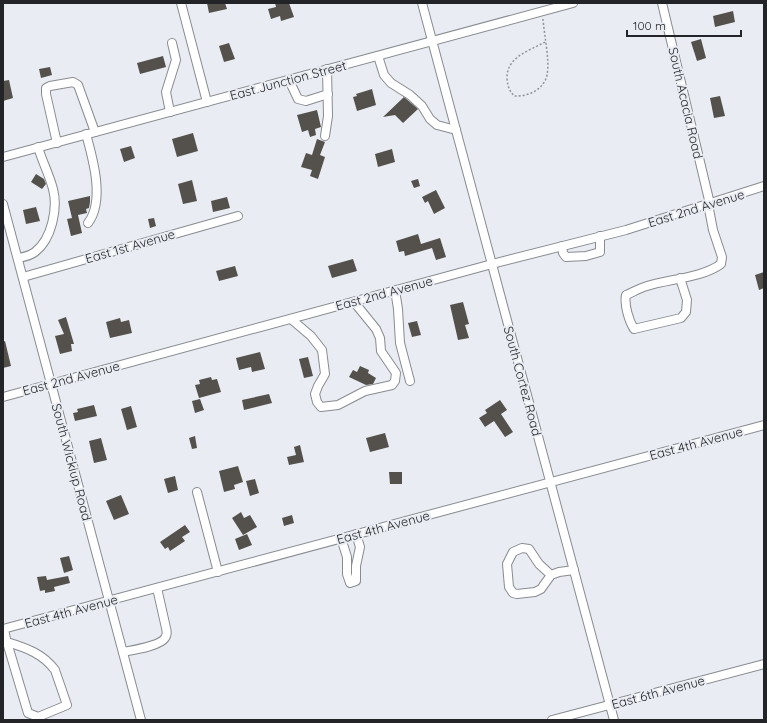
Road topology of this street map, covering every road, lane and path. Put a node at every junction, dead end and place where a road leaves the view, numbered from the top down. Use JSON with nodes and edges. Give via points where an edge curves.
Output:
{"nodes":[{"id":1,"x":181,"y":3,"type":"edge"},
{"id":2,"x":422,"y":3,"type":"edge"},
{"id":3,"x":573,"y":3,"type":"edge"},
{"id":4,"x":662,"y":3,"type":"edge"},
{"id":5,"x":542,"y":11,"type":"junction"},
{"id":6,"x":432,"y":41,"type":"junction"},
{"id":7,"x":545,"y":42,"type":"junction"},
{"id":8,"x":172,"y":43,"type":"dead end"},
{"id":9,"x":378,"y":56,"type":"junction"},
{"id":10,"x":327,"y":70,"type":"junction"},
{"id":11,"x":289,"y":80,"type":"junction"},
{"id":12,"x":328,"y":94,"type":"junction"},
{"id":13,"x":207,"y":102,"type":"junction"},
{"id":14,"x":170,"y":112,"type":"junction"},
{"id":15,"x":456,"y":130,"type":"junction"},
{"id":16,"x":91,"y":133,"type":"junction"},
{"id":17,"x":325,"y":136,"type":"dead end"},
{"id":18,"x":57,"y":142,"type":"junction"},
{"id":19,"x":38,"y":148,"type":"junction"},
{"id":20,"x":3,"y":157,"type":"edge"},
{"id":21,"x":764,"y":186,"type":"edge"},
{"id":22,"x":3,"y":204,"type":"edge"},
{"id":23,"x":709,"y":204,"type":"junction"},
{"id":24,"x":238,"y":216,"type":"dead end"},
{"id":25,"x":88,"y":223,"type":"dead end"},
{"id":26,"x":600,"y":236,"type":"junction"},
{"id":27,"x":562,"y":246,"type":"junction"},
{"id":28,"x":18,"y":258,"type":"junction"},
{"id":29,"x":492,"y":264,"type":"junction"},
{"id":30,"x":23,"y":277,"type":"junction"},
{"id":31,"x":680,"y":278,"type":"junction"},
{"id":32,"x":395,"y":290,"type":"junction"},
{"id":33,"x":354,"y":302,"type":"junction"},
{"id":34,"x":291,"y":319,"type":"junction"},
{"id":35,"x":410,"y":380,"type":"dead end"},
{"id":36,"x":51,"y":383,"type":"junction"},
{"id":37,"x":3,"y":397,"type":"edge"},
{"id":38,"x":764,"y":425,"type":"edge"},
{"id":39,"x":550,"y":482,"type":"junction"},
{"id":40,"x":197,"y":492,"type":"dead end"},
{"id":41,"x":356,"y":534,"type":"junction"},
{"id":42,"x":340,"y":538,"type":"junction"},
{"id":43,"x":574,"y":570,"type":"junction"},
{"id":44,"x":218,"y":572,"type":"junction"},
{"id":45,"x":551,"y":575,"type":"junction"},
{"id":46,"x":156,"y":588,"type":"junction"},
{"id":47,"x":109,"y":601,"type":"junction"},
{"id":48,"x":3,"y":629,"type":"edge"},
{"id":49,"x":7,"y":642,"type":"junction"},
{"id":50,"x":123,"y":652,"type":"junction"},
{"id":51,"x":764,"y":664,"type":"edge"},
{"id":52,"x":610,"y":704,"type":"junction"},
{"id":53,"x":141,"y":720,"type":"edge"},
{"id":54,"x":552,"y":720,"type":"edge"},
{"id":55,"x":614,"y":720,"type":"edge"}],
"edges":[{"from":1,"to":13,"type":"street"},
{"from":2,"to":6,"type":"street","name":"South Cortez Road"},
{"from":3,"to":5,"type":"street","name":"East Junction Street"},
{"from":4,"to":23,"type":"street","name":"South Acacia Road"},
{"from":5,"to":6,"type":"street","name":"East Junction Street"},
{"from":5,"to":7,"type":"path"},
{"from":6,"to":9,"type":"street","name":"East Junction Street"},
{"from":6,"to":15,"type":"street","name":"South Cortez Road"},
{"from":7,"to":7,"type":"path","via":[[547,76],[540,88],[533,93],[523,97],[514,96],[508,90],[508,67],[514,59]]},
{"from":8,"to":14,"type":"street","via":[[176,60],[166,92]]},
{"from":9,"to":10,"type":"street","name":"East Junction Street"},
{"from":9,"to":15,"type":"street","via":[[384,75],[391,83],[410,95],[437,125]]},
{"from":10,"to":11,"type":"street","name":"East Junction Street"},
{"from":10,"to":12,"type":"street"},
{"from":11,"to":12,"type":"street","via":[[298,99],[306,101]]},
{"from":11,"to":13,"type":"street","name":"East Junction Street"},
{"from":12,"to":17,"type":"street"},
{"from":13,"to":14,"type":"street","name":"East Junction Street"},
{"from":14,"to":16,"type":"street","name":"East Junction Street"},
{"from":15,"to":29,"type":"street","name":"South Cortez Road"},
{"from":16,"to":18,"type":"street","name":"East Junction Street"},
{"from":16,"to":18,"type":"street","via":[[78,85],[72,82],[50,86],[46,88],[46,94]]},
{"from":16,"to":25,"type":"street","via":[[96,208]]},
{"from":18,"to":19,"type":"street","name":"East Junction Street"},
{"from":19,"to":20,"type":"street","name":"East Junction Street"},
{"from":19,"to":28,"type":"street","via":[[53,189],[54,216],[50,230],[36,252]]},
{"from":21,"to":23,"type":"street","name":"East 2nd Avenue"},
{"from":22,"to":28,"type":"street","name":"South Wickiup Road"},
{"from":23,"to":26,"type":"street","name":"East 2nd Avenue"},
{"from":23,"to":31,"type":"street","name":"South Acacia Road","via":[[713,230],[722,257],[721,264],[716,268]]},
{"from":24,"to":30,"type":"street","name":"East 1st Avenue"},
{"from":26,"to":27,"type":"street","name":"East 2nd Avenue"},
{"from":26,"to":27,"type":"street","via":[[600,252],[586,256],[566,257]]},
{"from":27,"to":29,"type":"street","name":"East 2nd Avenue"},
{"from":28,"to":30,"type":"street","name":"South Wickiup Road"},
{"from":29,"to":32,"type":"street","name":"East 2nd Avenue"},
{"from":29,"to":39,"type":"street","name":"South Cortez Road"},
{"from":30,"to":36,"type":"street","name":"South Wickiup Road"},
{"from":31,"to":31,"type":"street","via":[[646,286],[626,295],[625,301],[634,330],[681,318],[686,312],[687,300]]},
{"from":32,"to":33,"type":"street","name":"East 2nd Avenue"},
{"from":32,"to":35,"type":"street","via":[[400,343]]},
{"from":33,"to":34,"type":"street","name":"East 2nd Avenue"},
{"from":33,"to":34,"type":"street","via":[[376,329],[381,351],[396,373],[395,381],[392,385],[364,391],[338,405],[321,407],[317,402],[315,394],[325,374],[322,350],[311,336]]},
{"from":34,"to":36,"type":"street","name":"East 2nd Avenue"},
{"from":36,"to":37,"type":"street","name":"East 2nd Avenue"},
{"from":36,"to":47,"type":"street","name":"South Wickiup Road"},
{"from":38,"to":39,"type":"street","name":"East 4th Avenue"},
{"from":39,"to":41,"type":"street","name":"East 4th Avenue"},
{"from":39,"to":43,"type":"street","name":"South Cortez Road"},
{"from":40,"to":44,"type":"street"},
{"from":41,"to":42,"type":"street","name":"East 4th Avenue"},
{"from":41,"to":42,"type":"street","via":[[360,547],[356,580],[350,583],[347,557]]},
{"from":42,"to":44,"type":"street","name":"East 4th Avenue"},
{"from":43,"to":45,"type":"street"},
{"from":43,"to":52,"type":"street","name":"South Cortez Road"},
{"from":44,"to":46,"type":"street","name":"East 4th Avenue"},
{"from":45,"to":45,"type":"street","via":[[541,589],[517,594],[509,587],[507,564],[513,552],[522,548],[529,549],[539,564]]},
{"from":46,"to":47,"type":"street","name":"East 4th Avenue"},
{"from":46,"to":50,"type":"street","via":[[166,628],[165,638],[160,643]]},
{"from":47,"to":48,"type":"street","name":"East 4th Avenue"},
{"from":47,"to":50,"type":"street","name":"South Wickiup Road"},
{"from":48,"to":49,"type":"street"},
{"from":49,"to":49,"type":"street","via":[[28,713],[38,716],[67,705],[52,665],[31,650]]},
{"from":50,"to":53,"type":"street","name":"South Wickiup Road"},
{"from":51,"to":52,"type":"street","name":"East 6th Avenue"},
{"from":52,"to":54,"type":"street","name":"East 6th Avenue"},
{"from":52,"to":55,"type":"street","name":"South Cortez Road"}]}
